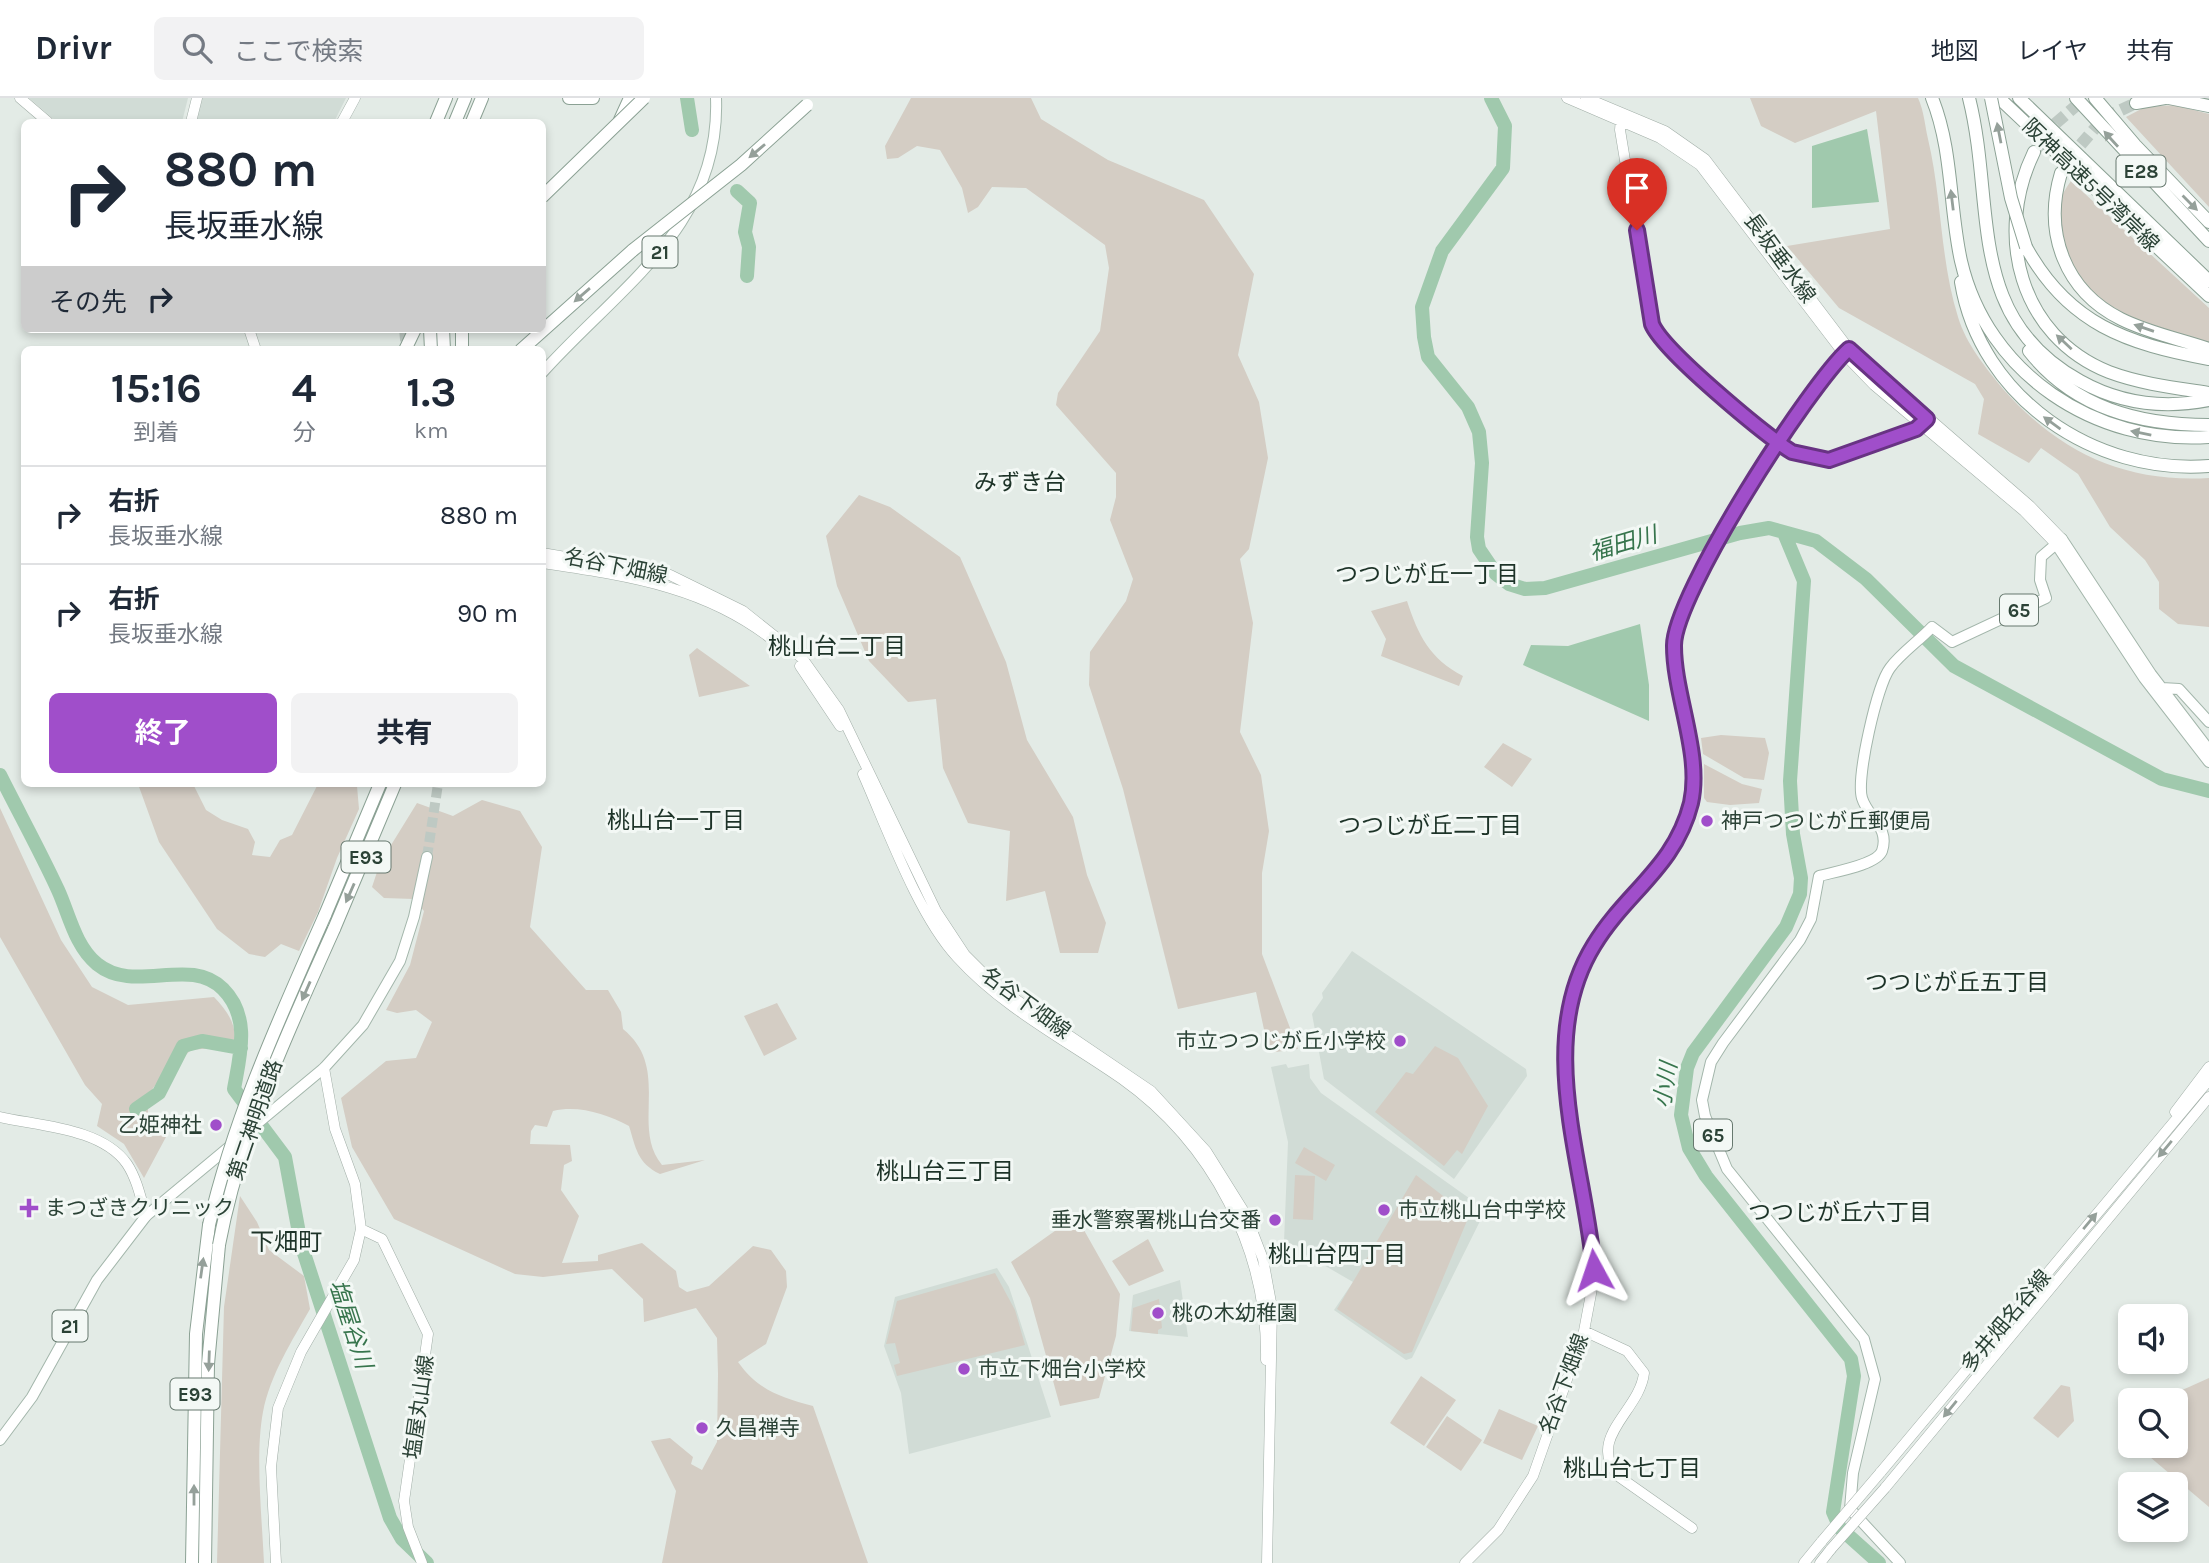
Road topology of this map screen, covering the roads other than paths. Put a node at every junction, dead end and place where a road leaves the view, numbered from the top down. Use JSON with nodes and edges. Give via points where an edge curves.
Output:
{"nodes":[{"id":1,"x":20,"y":98,"type":"edge"},
{"id":2,"x":197,"y":98,"type":"edge"},
{"id":3,"x":355,"y":98,"type":"edge"},
{"id":4,"x":446,"y":98,"type":"edge"},
{"id":5,"x":465,"y":98,"type":"edge"},
{"id":6,"x":482,"y":98,"type":"edge"},
{"id":7,"x":569,"y":98,"type":"edge"},
{"id":8,"x":593,"y":98,"type":"edge"},
{"id":9,"x":630,"y":98,"type":"edge"},
{"id":10,"x":644,"y":98,"type":"edge"},
{"id":11,"x":716,"y":98,"type":"edge"},
{"id":12,"x":1567,"y":98,"type":"edge"},
{"id":13,"x":1586,"y":98,"type":"edge"},
{"id":14,"x":1932,"y":98,"type":"edge"},
{"id":15,"x":1969,"y":98,"type":"edge"},
{"id":16,"x":1991,"y":98,"type":"edge"},
{"id":17,"x":1999,"y":98,"type":"edge"},
{"id":18,"x":2019,"y":98,"type":"edge"},
{"id":19,"x":2077,"y":98,"type":"edge"},
{"id":20,"x":2095,"y":98,"type":"edge"},
{"id":21,"x":2167,"y":98,"type":"edge"},
{"id":22,"x":811,"y":102,"type":"edge"},
{"id":23,"x":2136,"y":103,"type":"dead end"},
{"id":24,"x":2209,"y":106,"type":"edge"},
{"id":25,"x":1622,"y":118,"type":"junction"},
{"id":26,"x":44,"y":119,"type":"edge"},
{"id":27,"x":192,"y":119,"type":"edge"},
{"id":28,"x":344,"y":119,"type":"edge"},
{"id":29,"x":437,"y":119,"type":"edge"},
{"id":30,"x":457,"y":119,"type":"edge"},
{"id":31,"x":473,"y":119,"type":"edge"},
{"id":32,"x":2034,"y":152,"type":"tunnel mouth"},
{"id":33,"x":2061,"y":173,"type":"tunnel mouth"},
{"id":34,"x":546,"y":195,"type":"edge"},
{"id":35,"x":546,"y":195,"type":"edge"},
{"id":36,"x":2209,"y":222,"type":"edge"},
{"id":37,"x":1956,"y":236,"type":"junction"},
{"id":38,"x":2209,"y":242,"type":"edge"},
{"id":39,"x":1991,"y":265,"type":"junction"},
{"id":40,"x":2186,"y":268,"type":"junction"},
{"id":41,"x":2209,"y":281,"type":"edge"},
{"id":42,"x":2209,"y":296,"type":"edge"},
{"id":43,"x":546,"y":328,"type":"edge"},
{"id":44,"x":540,"y":333,"type":"edge"},
{"id":45,"x":525,"y":346,"type":"edge"},
{"id":46,"x":2209,"y":349,"type":"edge"},
{"id":47,"x":1847,"y":352,"type":"junction"},
{"id":48,"x":2209,"y":359,"type":"edge"},
{"id":49,"x":546,"y":369,"type":"edge"},
{"id":50,"x":2209,"y":393,"type":"edge"},
{"id":51,"x":2209,"y":400,"type":"edge"},
{"id":52,"x":1925,"y":422,"type":"junction"},
{"id":53,"x":2209,"y":425,"type":"edge"},
{"id":54,"x":2209,"y":437,"type":"edge"},
{"id":55,"x":2209,"y":466,"type":"edge"},
{"id":56,"x":2059,"y":542,"type":"junction"},
{"id":57,"x":546,"y":554,"type":"edge"},
{"id":58,"x":546,"y":564,"type":"edge"},
{"id":59,"x":2159,"y":691,"type":"junction"},
{"id":60,"x":2209,"y":722,"type":"edge"},
{"id":61,"x":2209,"y":750,"type":"edge"},
{"id":62,"x":2209,"y":762,"type":"edge"},
{"id":63,"x":377,"y":787,"type":"edge"},
{"id":64,"x":395,"y":787,"type":"edge"},
{"id":65,"x":427,"y":856,"type":"tunnel mouth"},
{"id":66,"x":2209,"y":1067,"type":"edge"},
{"id":67,"x":324,"y":1068,"type":"junction"},
{"id":68,"x":2209,"y":1080,"type":"edge"},
{"id":69,"x":2209,"y":1097,"type":"edge"},
{"id":70,"x":0,"y":1117,"type":"edge"},
{"id":71,"x":2134,"y":1170,"type":"junction"},
{"id":72,"x":146,"y":1216,"type":"junction"},
{"id":73,"x":361,"y":1229,"type":"junction"},
{"id":74,"x":1584,"y":1331,"type":"junction"},
{"id":75,"x":0,"y":1440,"type":"edge"},
{"id":76,"x":1692,"y":1528,"type":"dead end"},
{"id":77,"x":190,"y":1563,"type":"edge"},
{"id":78,"x":205,"y":1563,"type":"edge"},
{"id":79,"x":276,"y":1563,"type":"edge"},
{"id":80,"x":422,"y":1563,"type":"edge"},
{"id":81,"x":1261,"y":1563,"type":"edge"},
{"id":82,"x":1267,"y":1563,"type":"edge"},
{"id":83,"x":1465,"y":1563,"type":"edge"},
{"id":84,"x":1804,"y":1563,"type":"edge"},
{"id":85,"x":1820,"y":1563,"type":"edge"},
{"id":86,"x":1900,"y":1563,"type":"edge"}],
"edges":[{"from":1,"to":26,"type":"street"},
{"from":2,"to":27,"type":"street"},
{"from":3,"to":28,"type":"street"},
{"from":4,"to":29,"type":"highway"},
{"from":5,"to":30,"type":"highway"},
{"from":6,"to":31,"type":"highway"},
{"from":7,"to":8,"type":"highway"},
{"from":9,"to":34,"type":"highway","via":[[605,140]]},
{"from":10,"to":35,"type":"highway","bridge":true},
{"from":11,"to":49,"type":"main road","number":"21","via":[[709,164],[684,222]]},
{"from":12,"to":25,"type":"street","name":"長坂垂水線"},
{"from":13,"to":25,"type":"street","name":"長坂垂水線"},
{"from":37,"to":14,"type":"highway","one_way":true,"via":[[1945,146]]},
{"from":15,"to":39,"type":"highway"},
{"from":48,"to":16,"type":"highway","one_way":true,"bridge":true,"via":[[2153,347],[2102,327],[2065,301],[2050,284],[2026,247]]},
{"from":17,"to":40,"type":"highway","name":"阪神高速5号湾岸線"},
{"from":18,"to":40,"type":"highway","name":"阪神高速5号湾岸線"},
{"from":38,"to":19,"type":"highway","number":"E28","one_way":true},
{"from":20,"to":36,"type":"highway","number":"E28","one_way":true},
{"from":21,"to":23,"type":"highway"},
{"from":21,"to":24,"type":"highway"},
{"from":22,"to":43,"type":"highway","one_way":true,"bridge":true},
{"from":25,"to":47,"type":"street","name":"長坂垂水線","via":[[1700,165]]},
{"from":25,"to":52,"type":"street","via":[[1652,324],[1671,350],[1771,437],[1803,457],[1835,458]]},
{"from":50,"to":32,"type":"highway","one_way":true,"via":[[2127,378],[2090,362],[2057,336],[2032,301],[2018,262],[2014,222],[2019,188]]},
{"from":46,"to":33,"type":"highway","one_way":true,"via":[[2123,320],[2081,289],[2063,260],[2053,224]]},
{"from":54,"to":37,"type":"highway","one_way":true,"via":[[2164,437],[2125,429],[2085,415],[2042,388],[2006,352],[1983,319],[1966,281]]},
{"from":55,"to":37,"type":"highway","one_way":true,"via":[[2165,466],[2108,454],[2064,432],[2027,403],[2000,373],[1970,319]]},
{"from":39,"to":51,"type":"highway","via":[[2021,331],[2075,379],[2133,401],[2172,405]]},
{"from":39,"to":53,"type":"highway","via":[[2013,327],[2051,375],[2085,399],[2120,415]]},
{"from":40,"to":41,"type":"highway"},
{"from":40,"to":42,"type":"highway"},
{"from":44,"to":45,"type":"highway","one_way":true,"bridge":true},
{"from":47,"to":52,"type":"street","name":"長坂垂水線"},
{"from":47,"to":74,"type":"street","name":"名谷下畑線","bridge":true,"via":[[1791,419],[1678,620],[1674,648],[1693,779],[1686,821],[1658,870],[1595,943],[1580,970],[1567,1017],[1570,1110],[1594,1278]]},
{"from":52,"to":56,"type":"street","name":"長坂垂水線","via":[[2030,506]]},
{"from":56,"to":59,"type":"main road"},
{"from":56,"to":86,"type":"main road","number":"65","via":[[2041,557],[2040,580],[2046,598],[1951,642],[1932,627],[1890,668],[1871,720],[1862,798],[1884,833],[1881,852],[1874,860],[1817,879],[1811,919],[1723,1043],[1707,1074],[1705,1116],[1727,1169],[1864,1339],[1875,1379],[1853,1473],[1850,1509]]},
{"from":57,"to":82,"type":"street","name":"名谷下畑線","via":[[670,575],[743,611],[802,658],[839,710],[936,911],[965,955],[996,986],[1151,1091],[1206,1151],[1246,1215],[1263,1259],[1272,1308]]},
{"from":58,"to":81,"type":"street","name":"名谷下畑線","via":[[663,584],[724,607],[777,643],[797,662],[833,712],[937,934],[985,986],[1148,1099],[1212,1173],[1242,1229],[1265,1310]]},
{"from":59,"to":60,"type":"main road","via":[[2179,689]]},
{"from":59,"to":61,"type":"main road"},
{"from":59,"to":62,"type":"main road"},
{"from":77,"to":63,"type":"highway","name":"第二神明道路","number":"E93","one_way":true,"bridge":true,"via":[[196,1334],[209,1225],[248,1096]]},
{"from":64,"to":78,"type":"highway","name":"第二神明道路","number":"E93","one_way":true,"bridge":true,"via":[[249,1128],[230,1190],[219,1245],[209,1354]]},
{"from":65,"to":67,"type":"main road","number":"21","via":[[414,917],[392,978],[363,1025]]},
{"from":66,"to":71,"type":"street"},
{"from":67,"to":72,"type":"main road","number":"21","bridge":true},
{"from":67,"to":73,"type":"street","via":[[335,1129],[355,1184]]},
{"from":68,"to":71,"type":"street","name":"多井畑名谷線"},
{"from":69,"to":85,"type":"street","name":"多井畑名谷線","one_way":true,"bridge":true},
{"from":70,"to":72,"type":"street","via":[[86,1136],[108,1147],[126,1164]]},
{"from":84,"to":71,"type":"street","name":"多井畑名谷線","one_way":true,"bridge":true},
{"from":72,"to":75,"type":"main road","number":"21","via":[[97,1280],[32,1397]]},
{"from":73,"to":79,"type":"street","via":[[354,1260],[282,1395],[271,1467]]},
{"from":73,"to":80,"type":"street","name":"塩屋丸山線","via":[[382,1239],[428,1334],[404,1501]]},
{"from":74,"to":76,"type":"street","via":[[1627,1350],[1644,1373],[1642,1385],[1608,1441],[1608,1465]]},
{"from":74,"to":83,"type":"street","name":"名谷下畑線","via":[[1532,1476],[1498,1530]]}]}
